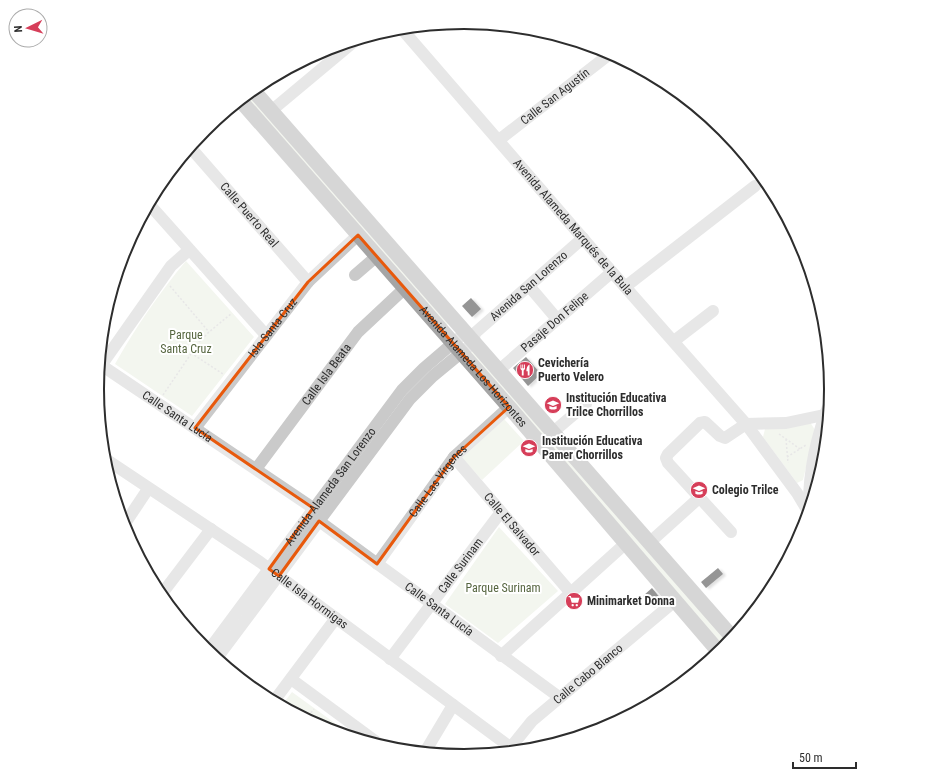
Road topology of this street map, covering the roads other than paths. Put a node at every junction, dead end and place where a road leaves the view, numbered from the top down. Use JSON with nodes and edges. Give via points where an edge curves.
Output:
{"nodes":[{"id":1,"x":406,"y":34,"type":"edge"},
{"id":2,"x":345,"y":50,"type":"edge"},
{"id":3,"x":605,"y":57,"type":"edge"},
{"id":4,"x":257,"y":95,"type":"edge"},
{"id":5,"x":244,"y":104,"type":"edge"},
{"id":6,"x":272,"y":111,"type":"junction"},
{"id":7,"x":499,"y":140,"type":"junction"},
{"id":8,"x":194,"y":152,"type":"edge"},
{"id":9,"x":755,"y":186,"type":"dead end"},
{"id":10,"x":153,"y":209,"type":"edge"},
{"id":11,"x":358,"y":235,"type":"junction"},
{"id":12,"x":583,"y":238,"type":"junction"},
{"id":13,"x":189,"y":250,"type":"junction"},
{"id":14,"x":377,"y":256,"type":"junction"},
{"id":15,"x":612,"y":272,"type":"junction"},
{"id":16,"x":355,"y":276,"type":"dead end"},
{"id":17,"x":308,"y":282,"type":"junction"},
{"id":18,"x":529,"y":286,"type":"junction"},
{"id":19,"x":625,"y":287,"type":"junction"},
{"id":20,"x":405,"y":288,"type":"junction"},
{"id":21,"x":713,"y":311,"type":"dead end"},
{"id":22,"x":557,"y":319,"type":"junction"},
{"id":23,"x":266,"y":334,"type":"junction"},
{"id":24,"x":465,"y":341,"type":"junction"},
{"id":25,"x":674,"y":341,"type":"junction"},
{"id":26,"x":106,"y":358,"type":"edge"},
{"id":27,"x":105,"y":369,"type":"edge"},
{"id":28,"x":498,"y":371,"type":"junction"},
{"id":29,"x":586,"y":404,"type":"dead end"},
{"id":30,"x":509,"y":407,"type":"junction"},
{"id":31,"x":824,"y":415,"type":"edge"},
{"id":32,"x":823,"y":418,"type":"edge"},
{"id":33,"x":746,"y":424,"type":"junction"},
{"id":34,"x":195,"y":428,"type":"junction"},
{"id":35,"x":552,"y":433,"type":"junction"},
{"id":36,"x":454,"y":457,"type":"junction"},
{"id":37,"x":112,"y":464,"type":"edge"},
{"id":38,"x":256,"y":469,"type":"junction"},
{"id":39,"x":148,"y":489,"type":"junction"},
{"id":40,"x":810,"y":490,"type":"edge"},
{"id":41,"x":699,"y":498,"type":"junction"},
{"id":42,"x":805,"y":505,"type":"edge"},
{"id":43,"x":313,"y":508,"type":"junction"},
{"id":44,"x":501,"y":512,"type":"junction"},
{"id":45,"x":129,"y":518,"type":"edge"},
{"id":46,"x":319,"y":521,"type":"junction"},
{"id":47,"x":211,"y":529,"type":"junction"},
{"id":48,"x":731,"y":532,"type":"dead end"},
{"id":49,"x":626,"y":543,"type":"junction"},
{"id":50,"x":649,"y":543,"type":"junction"},
{"id":51,"x":377,"y":564,"type":"junction"},
{"id":52,"x":274,"y":572,"type":"junction"},
{"id":53,"x":165,"y":589,"type":"edge"},
{"id":54,"x":571,"y":593,"type":"junction"},
{"id":55,"x":675,"y":600,"type":"junction"},
{"id":56,"x":432,"y":604,"type":"junction"},
{"id":57,"x":336,"y":618,"type":"junction"},
{"id":58,"x":728,"y":634,"type":"edge"},
{"id":59,"x":212,"y":646,"type":"edge"},
{"id":60,"x":715,"y":648,"type":"edge"},
{"id":61,"x":220,"y":653,"type":"edge"},
{"id":62,"x":501,"y":656,"type":"junction"},
{"id":63,"x":390,"y":658,"type":"junction"},
{"id":64,"x":291,"y":679,"type":"junction"},
{"id":65,"x":277,"y":697,"type":"edge"},
{"id":66,"x":559,"y":697,"type":"junction"},
{"id":67,"x":453,"y":705,"type":"junction"},
{"id":68,"x":353,"y":731,"type":"edge"},
{"id":69,"x":511,"y":746,"type":"edge"},
{"id":70,"x":428,"y":747,"type":"edge"},
{"id":71,"x":505,"y":747,"type":"edge"}],
"edges":[{"from":1,"to":7,"type":"street","name":"Avenida Alameda Marqués de la Bula"},
{"from":2,"to":6,"type":"street"},
{"from":3,"to":7,"type":"street","name":"Calle San Agustín"},
{"from":4,"to":6,"type":"main road","name":"Avenida Alameda Los Horizontes"},
{"from":5,"to":11,"type":"main road","name":"Avenida Alameda Los Horizontes"},
{"from":6,"to":24,"type":"main road","name":"Avenida Alameda Los Horizontes"},
{"from":7,"to":12,"type":"street","name":"Avenida Alameda Marqués de la Bula"},
{"from":8,"to":17,"type":"street","name":"Calle Puerto Real"},
{"from":9,"to":19,"type":"street"},
{"from":10,"to":13,"type":"street"},
{"from":11,"to":14,"type":"main road","name":"Avenida Alameda Los Horizontes"},
{"from":11,"to":17,"type":"street","name":"Isla Santa Cruz"},
{"from":12,"to":15,"type":"street","name":"Avenida Alameda Marqués de la Bula"},
{"from":12,"to":18,"type":"street","name":"Avenida San Lorenzo"},
{"from":13,"to":23,"type":"street"},
{"from":13,"to":26,"type":"street","via":[[171,266]]},
{"from":14,"to":16,"type":"street"},
{"from":14,"to":20,"type":"main road","name":"Avenida Alameda Los Horizontes"},
{"from":15,"to":19,"type":"street","name":"Avenida Alameda Marqués de la Bula"},
{"from":15,"to":22,"type":"street","name":"Pasaje Don Felipe"},
{"from":17,"to":23,"type":"street","name":"Isla Santa Cruz"},
{"from":18,"to":22,"type":"street"},
{"from":18,"to":24,"type":"street","name":"Avenida San Lorenzo"},
{"from":19,"to":25,"type":"street","name":"Avenida Alameda Marqués de la Bula"},
{"from":20,"to":24,"type":"main road","name":"Avenida Alameda Los Horizontes"},
{"from":20,"to":38,"type":"street","name":"Calle Isla Beata","via":[[358,332]]},
{"from":21,"to":25,"type":"street"},
{"from":22,"to":28,"type":"street","name":"Pasaje Don Felipe"},
{"from":23,"to":34,"type":"street","name":"Isla Santa Cruz"},
{"from":24,"to":28,"type":"main road","name":"Avenida Alameda Los Horizontes"},
{"from":24,"to":30,"type":"main road","name":"Avenida Alameda Los Horizontes"},
{"from":24,"to":43,"type":"street","name":"Avenida Alameda San Lorenzo","via":[[424,368],[402,390]]},
{"from":24,"to":46,"type":"street","name":"Avenida Alameda San Lorenzo","via":[[410,399]]},
{"from":25,"to":33,"type":"street","name":"Avenida Alameda Marqués de la Bula"},
{"from":27,"to":34,"type":"street","name":"Calle Santa Lucía"},
{"from":28,"to":35,"type":"main road","name":"Avenida Alameda Los Horizontes"},
{"from":29,"to":35,"type":"street"},
{"from":30,"to":36,"type":"street","name":"Calle Las Vírgenes"},
{"from":30,"to":49,"type":"main road","name":"Avenida Alameda Los Horizontes"},
{"from":31,"to":33,"type":"street","via":[[774,424]]},
{"from":32,"to":40,"type":"street","via":[[810,476]]},
{"from":33,"to":41,"type":"street","via":[[725,438],[705,422],[700,423],[668,454],[668,463]]},
{"from":33,"to":42,"type":"street","name":"Avenida Alameda Marqués de la Bula"},
{"from":34,"to":38,"type":"street","name":"Calle Santa Lucía"},
{"from":35,"to":50,"type":"main road","name":"Avenida Alameda Los Horizontes"},
{"from":36,"to":44,"type":"street","name":"Calle El Salvador"},
{"from":36,"to":51,"type":"street","name":"Calle Las Vírgenes"},
{"from":37,"to":39,"type":"street","name":"Calle Isla Hormigas"},
{"from":38,"to":43,"type":"street","name":"Calle Santa Lucía"},
{"from":39,"to":45,"type":"street"},
{"from":39,"to":47,"type":"street","name":"Calle Isla Hormigas"},
{"from":41,"to":48,"type":"street"},
{"from":41,"to":50,"type":"street"},
{"from":43,"to":52,"type":"street","name":"Avenida Alameda San Lorenzo"},
{"from":44,"to":54,"type":"street","name":"Calle El Salvador"},
{"from":44,"to":56,"type":"street","name":"Calle Surinam"},
{"from":46,"to":51,"type":"street","name":"Calle Santa Lucía"},
{"from":46,"to":52,"type":"street","name":"Avenida Alameda San Lorenzo"},
{"from":47,"to":52,"type":"street","name":"Calle Isla Hormigas"},
{"from":47,"to":53,"type":"street"},
{"from":49,"to":54,"type":"street"},
{"from":49,"to":55,"type":"main road","name":"Avenida Alameda Los Horizontes"},
{"from":50,"to":58,"type":"main road","name":"Avenida Alameda Los Horizontes"},
{"from":51,"to":56,"type":"street","name":"Calle Santa Lucía"},
{"from":52,"to":57,"type":"street","name":"Calle Isla Hormigas"},
{"from":52,"to":59,"type":"street","name":"Avenida Alameda San Lorenzo"},
{"from":52,"to":61,"type":"street","name":"Avenida Alameda San Lorenzo"},
{"from":54,"to":62,"type":"street"},
{"from":55,"to":60,"type":"main road","name":"Avenida Alameda Los Horizontes"},
{"from":55,"to":66,"type":"street","name":"Calle Cabo Blanco"},
{"from":56,"to":62,"type":"street","name":"Calle Santa Lucía"},
{"from":56,"to":63,"type":"street","name":"Calle Surinam"},
{"from":57,"to":63,"type":"street","name":"Calle Isla Hormigas"},
{"from":57,"to":64,"type":"street"},
{"from":62,"to":66,"type":"street","name":"Calle Santa Lucía"},
{"from":63,"to":67,"type":"street","name":"Calle Isla Hormigas"},
{"from":64,"to":65,"type":"street"},
{"from":64,"to":68,"type":"street"},
{"from":66,"to":69,"type":"street","name":"Calle Cabo Blanco","via":[[532,721]]},
{"from":67,"to":70,"type":"street"},
{"from":67,"to":71,"type":"street","name":"Calle Isla Hormigas"}]}
